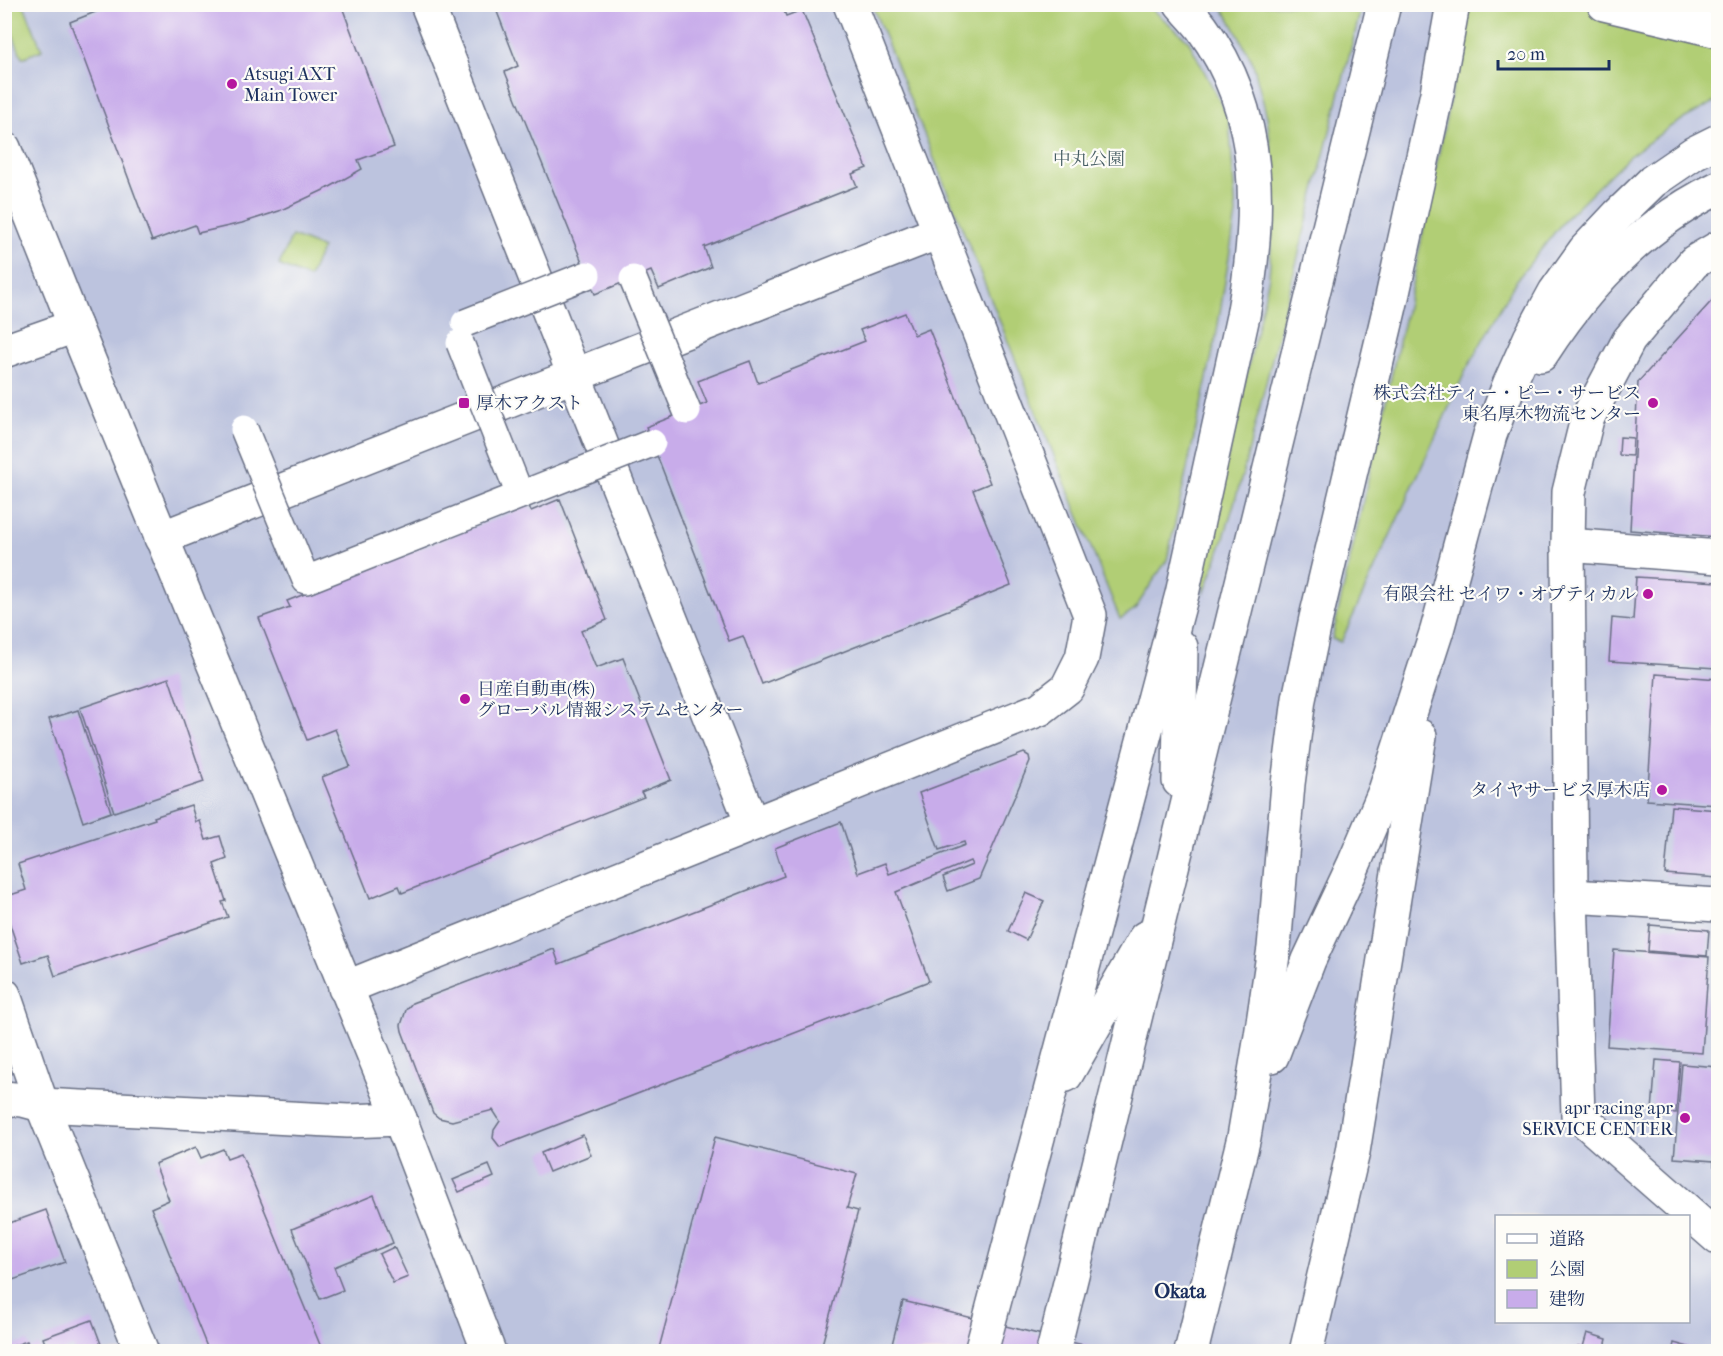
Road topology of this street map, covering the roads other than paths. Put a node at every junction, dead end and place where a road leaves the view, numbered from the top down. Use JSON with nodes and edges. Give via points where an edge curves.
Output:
{"nodes":[{"id":1,"x":428,"y":4,"type":"edge"},
{"id":2,"x":850,"y":4,"type":"edge"},
{"id":3,"x":1181,"y":4,"type":"edge"},
{"id":4,"x":1384,"y":4,"type":"edge"},
{"id":5,"x":1453,"y":4,"type":"edge"},
{"id":6,"x":1605,"y":4,"type":"edge"},
{"id":7,"x":1719,"y":31,"type":"edge"},
{"id":8,"x":1719,"y":141,"type":"edge"},
{"id":9,"x":4,"y":148,"type":"edge"},
{"id":10,"x":1719,"y":188,"type":"edge"},
{"id":11,"x":939,"y":232,"type":"junction"},
{"id":12,"x":1719,"y":248,"type":"edge"},
{"id":13,"x":587,"y":275,"type":"dead end"},
{"id":14,"x":633,"y":279,"type":"dead end"},
{"id":15,"x":75,"y":326,"type":"junction"},
{"id":16,"x":4,"y":351,"type":"edge"},
{"id":17,"x":574,"y":375,"type":"junction"},
{"id":18,"x":687,"y":411,"type":"dead end"},
{"id":19,"x":244,"y":429,"type":"dead end"},
{"id":20,"x":652,"y":443,"type":"dead end"},
{"id":21,"x":520,"y":495,"type":"junction"},
{"id":22,"x":1470,"y":509,"type":"junction"},
{"id":23,"x":161,"y":538,"type":"junction"},
{"id":24,"x":1568,"y":545,"type":"junction"},
{"id":25,"x":1719,"y":557,"type":"edge"},
{"id":26,"x":1182,"y":594,"type":"junction"},
{"id":27,"x":1437,"y":630,"type":"junction"},
{"id":28,"x":752,"y":824,"type":"junction"},
{"id":29,"x":1178,"y":840,"type":"junction"},
{"id":30,"x":1571,"y":896,"type":"junction"},
{"id":31,"x":1164,"y":905,"type":"junction"},
{"id":32,"x":1719,"y":905,"type":"edge"},
{"id":33,"x":345,"y":988,"type":"junction"},
{"id":34,"x":4,"y":995,"type":"edge"},
{"id":35,"x":4,"y":1098,"type":"edge"},
{"id":36,"x":42,"y":1105,"type":"junction"},
{"id":37,"x":1044,"y":1112,"type":"junction"},
{"id":38,"x":400,"y":1119,"type":"junction"},
{"id":39,"x":1244,"y":1137,"type":"junction"},
{"id":40,"x":1719,"y":1238,"type":"edge"},
{"id":41,"x":142,"y":1352,"type":"edge"},
{"id":42,"x":489,"y":1352,"type":"edge"},
{"id":43,"x":981,"y":1352,"type":"edge"},
{"id":44,"x":1053,"y":1352,"type":"edge"},
{"id":45,"x":1191,"y":1352,"type":"edge"},
{"id":46,"x":1306,"y":1352,"type":"edge"}],
"edges":[{"from":1,"to":17,"type":"main road"},
{"from":2,"to":11,"type":"main road"},
{"from":3,"to":26,"type":"main road","via":[[1202,28],[1225,66],[1240,104],[1251,143],[1256,226],[1244,316]]},
{"from":4,"to":29,"type":"main road"},
{"from":5,"to":39,"type":"main road","via":[[1391,302],[1299,699],[1274,948]]},
{"from":6,"to":7,"type":"main road"},
{"from":8,"to":22,"type":"main road","via":[[1653,182],[1584,250],[1555,292],[1509,385],[1490,435]]},
{"from":9,"to":15,"type":"main road"},
{"from":10,"to":22,"type":"main road","via":[[1662,222],[1622,254],[1555,333],[1496,439]]},
{"from":11,"to":17,"type":"main road"},
{"from":11,"to":28,"type":"main road","via":[[1090,615],[1082,658],[1067,688],[1040,709]]},
{"from":12,"to":24,"type":"main road","via":[[1695,262],[1629,340],[1587,419],[1569,492]]},
{"from":13,"to":21,"type":"street","bridge":true,"via":[[462,333]]},
{"from":14,"to":18,"type":"street","bridge":true},
{"from":15,"to":16,"type":"main road"},
{"from":15,"to":23,"type":"main road"},
{"from":17,"to":23,"type":"main road"},
{"from":17,"to":28,"type":"main road"},
{"from":19,"to":21,"type":"street","bridge":true,"via":[[306,580]]},
{"from":20,"to":21,"type":"street","bridge":true},
{"from":22,"to":27,"type":"main road"},
{"from":23,"to":33,"type":"main road"},
{"from":24,"to":25,"type":"main road"},
{"from":24,"to":30,"type":"main road"},
{"from":26,"to":29,"type":"main road"},
{"from":26,"to":37,"type":"main road"},
{"from":27,"to":39,"type":"main road","via":[[1385,791],[1309,960]]},
{"from":27,"to":46,"type":"main road","via":[[1353,1152]]},
{"from":28,"to":33,"type":"main road"},
{"from":29,"to":31,"type":"main road"},
{"from":30,"to":32,"type":"main road"},
{"from":30,"to":40,"type":"main road","via":[[1578,1114]]},
{"from":31,"to":37,"type":"main road"},
{"from":31,"to":44,"type":"main road"},
{"from":33,"to":38,"type":"main road"},
{"from":34,"to":36,"type":"main road"},
{"from":35,"to":36,"type":"main road"},
{"from":36,"to":38,"type":"main road","via":[[348,1121]]},
{"from":36,"to":41,"type":"main road"},
{"from":37,"to":43,"type":"main road"},
{"from":38,"to":42,"type":"main road"},
{"from":39,"to":45,"type":"main road"}]}
